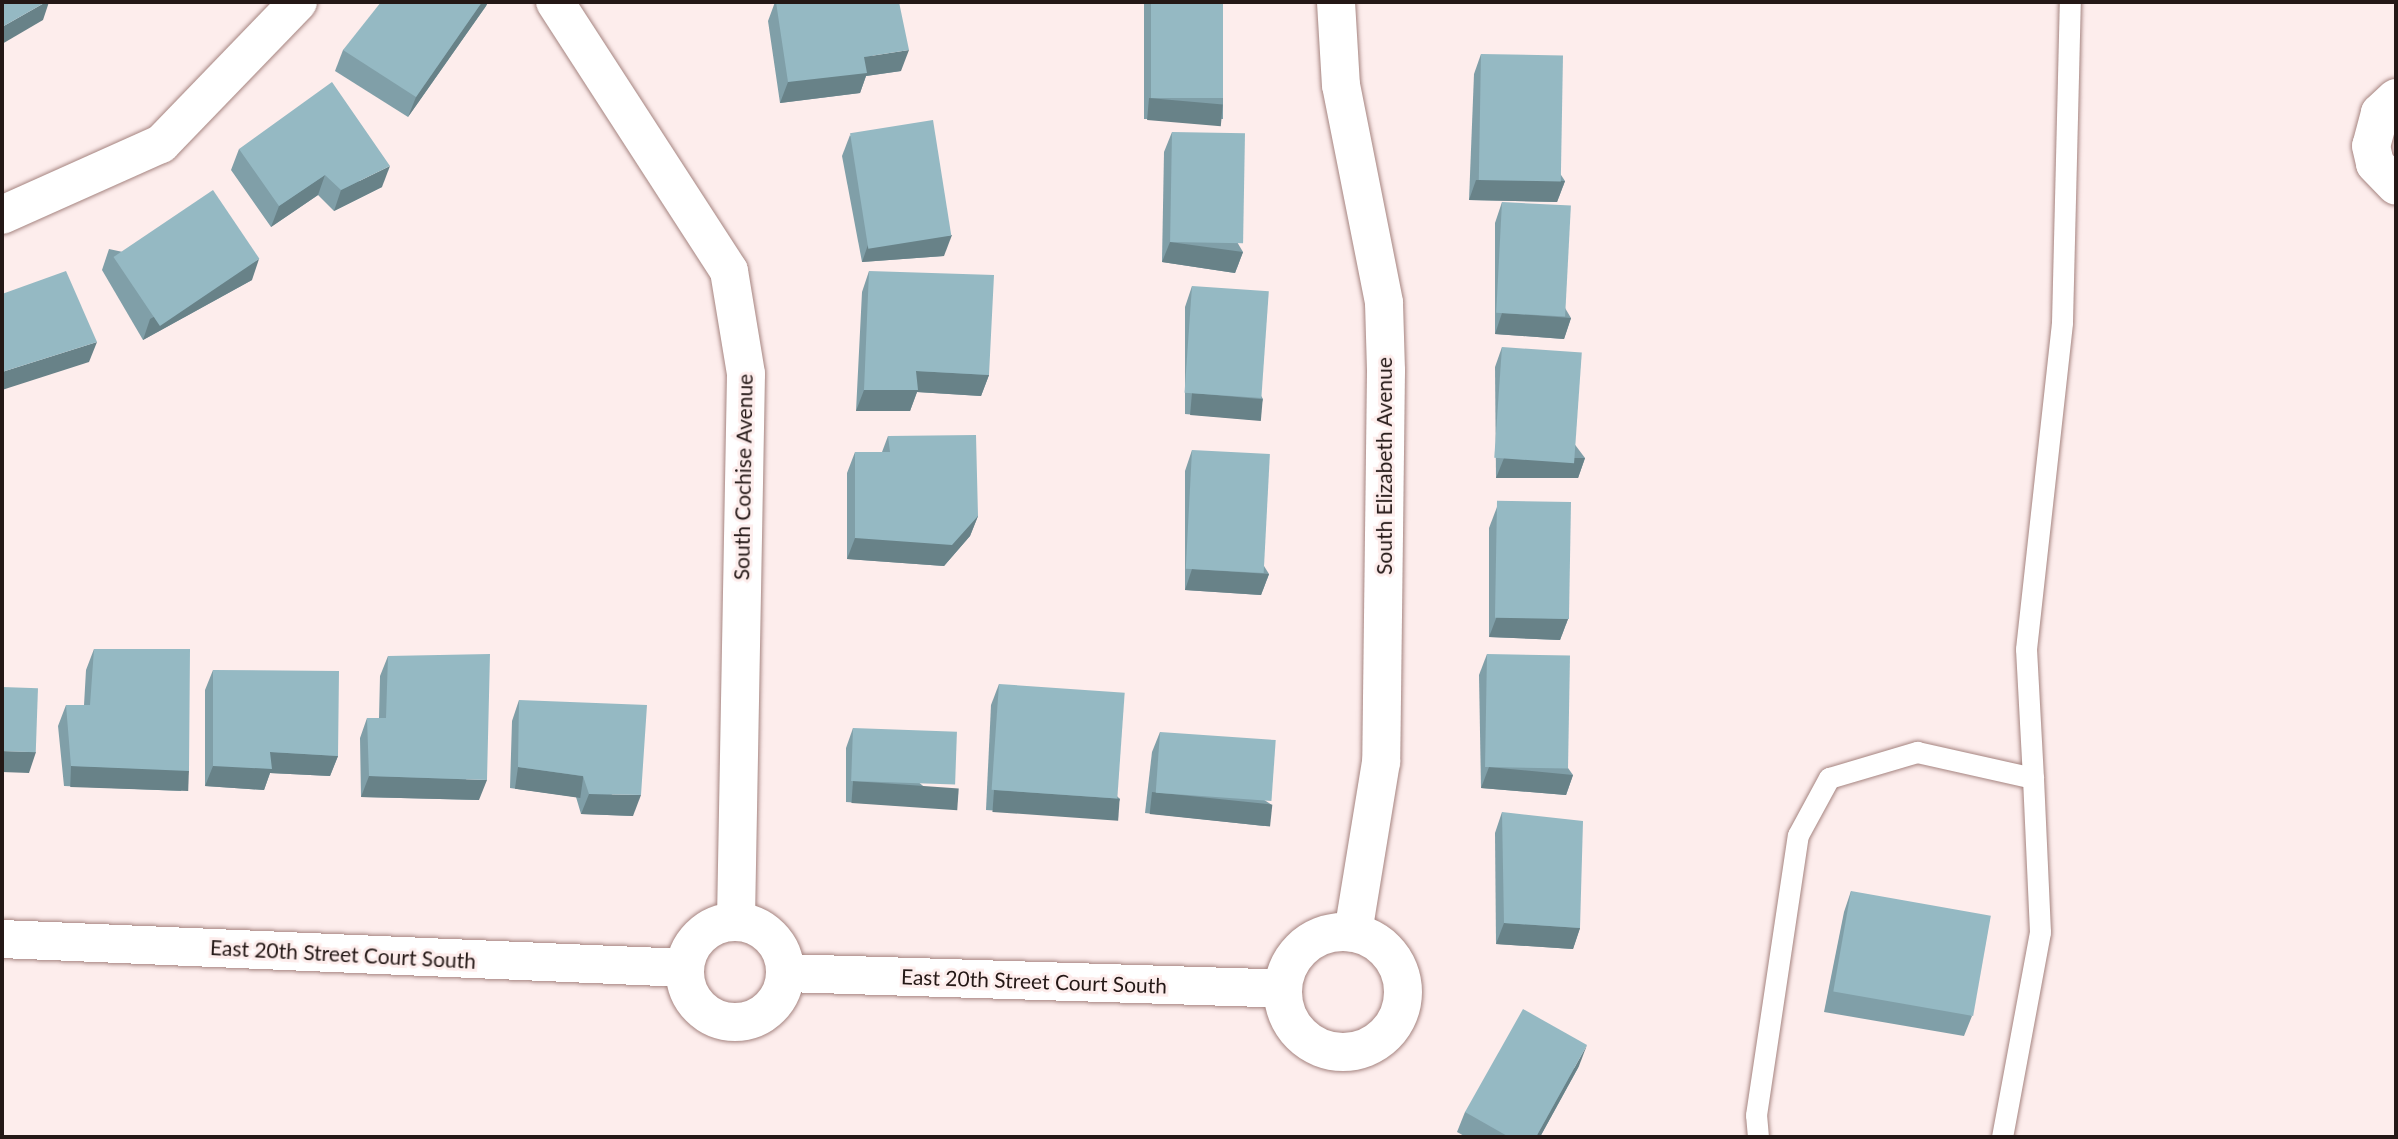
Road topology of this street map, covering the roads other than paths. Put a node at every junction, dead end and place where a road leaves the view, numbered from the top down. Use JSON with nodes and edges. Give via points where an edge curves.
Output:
{"nodes":[{"id":1,"x":298,"y":2,"type":"edge"},
{"id":2,"x":555,"y":2,"type":"edge"},
{"id":3,"x":1336,"y":2,"type":"edge"},
{"id":4,"x":2070,"y":2,"type":"edge"},
{"id":5,"x":2396,"y":98,"type":"edge"},
{"id":6,"x":2396,"y":186,"type":"edge"},
{"id":7,"x":2,"y":215,"type":"edge"},
{"id":8,"x":2033,"y":778,"type":"junction"},
{"id":9,"x":736,"y":921,"type":"junction"},
{"id":10,"x":1353,"y":933,"type":"junction"},
{"id":11,"x":2,"y":939,"type":"edge"},
{"id":12,"x":684,"y":968,"type":"junction"},
{"id":13,"x":786,"y":973,"type":"junction"},
{"id":14,"x":1282,"y":989,"type":"junction"},
{"id":15,"x":1758,"y":1137,"type":"edge"},
{"id":16,"x":2002,"y":1137,"type":"edge"}],
"edges":[{"from":1,"to":7,"type":"street","via":[[161,144]]},
{"from":2,"to":9,"type":"street","name":"South Cochise Avenue","via":[[729,271],[746,374]]},
{"from":3,"to":10,"type":"street","name":"South Elizabeth Avenue","via":[[1341,85],[1384,303],[1381,762]]},
{"from":4,"to":8,"type":"lane","via":[[2062,322],[2026,649]]},
{"from":5,"to":6,"type":"street","via":[[2380,113],[2371,146],[2375,164]]},
{"from":8,"to":15,"type":"lane","via":[[1917,752],[1829,778],[1798,835],[1756,1115]]},
{"from":8,"to":16,"type":"lane","via":[[2040,932]]},
{"from":9,"to":12,"type":"street","via":[[707,930]]},
{"from":9,"to":13,"type":"street","via":[[776,943]]},
{"from":10,"to":14,"type":"street","via":[[1336,932],[1305,945]]},
{"from":10,"to":14,"type":"street","via":[[1385,950],[1402,982],[1397,1018],[1373,1045],[1337,1052],[1312,1043],[1292,1025]]},
{"from":11,"to":12,"type":"street","name":"East 20th Street Court South"},
{"from":12,"to":13,"type":"street","via":[[695,1002],[724,1021],[759,1016],[773,1005]]},
{"from":13,"to":14,"type":"street","name":"East 20th Street Court South"}]}
